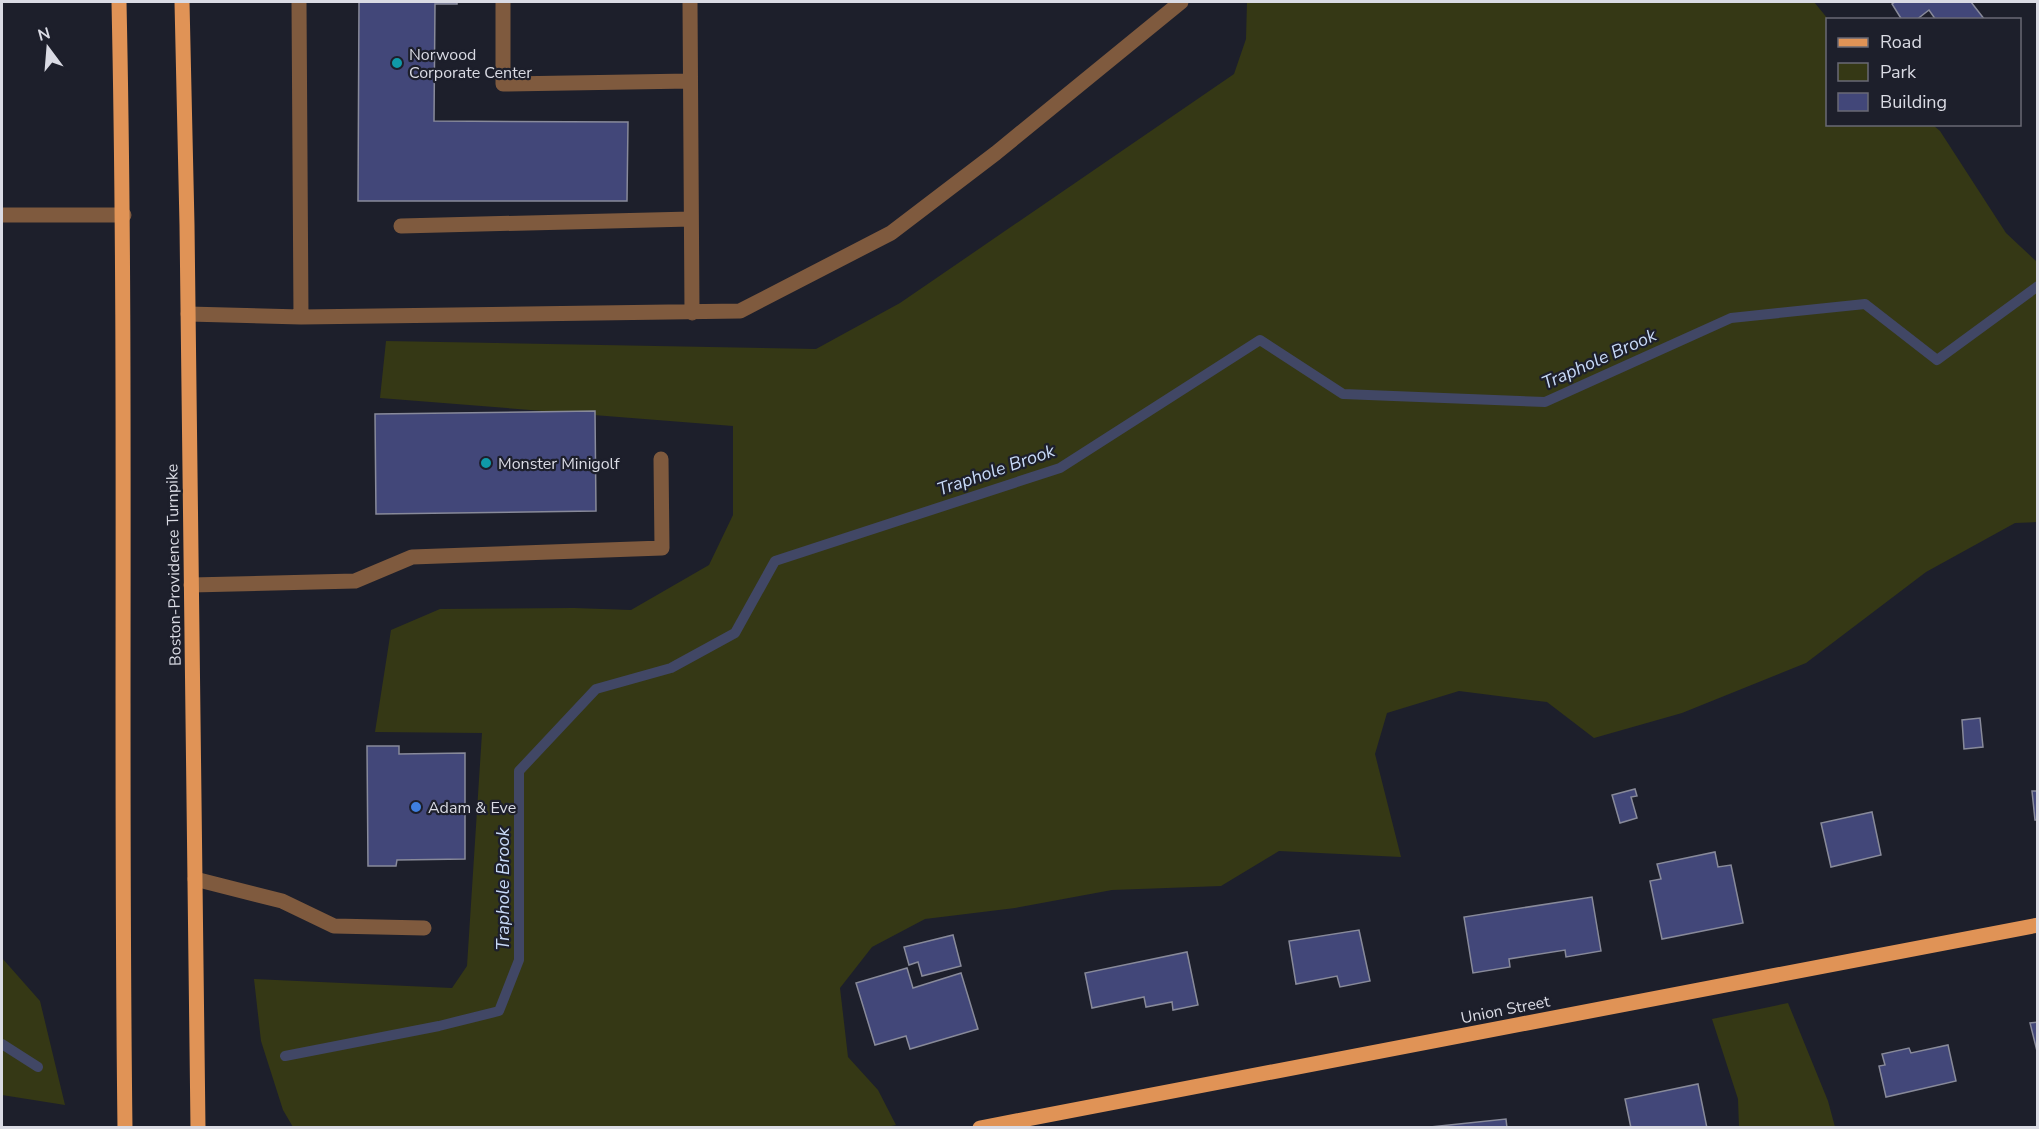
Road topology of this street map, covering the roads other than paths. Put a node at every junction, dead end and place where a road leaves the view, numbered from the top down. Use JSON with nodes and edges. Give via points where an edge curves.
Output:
{"nodes":[{"id":1,"x":120,"y":2,"type":"edge"},
{"id":2,"x":182,"y":2,"type":"edge"},
{"id":3,"x":299,"y":2,"type":"edge"},
{"id":4,"x":503,"y":2,"type":"edge"},
{"id":5,"x":690,"y":2,"type":"edge"},
{"id":6,"x":1181,"y":2,"type":"edge"},
{"id":7,"x":690,"y":81,"type":"junction"},
{"id":8,"x":2,"y":215,"type":"edge"},
{"id":9,"x":124,"y":215,"type":"junction"},
{"id":10,"x":691,"y":219,"type":"junction"},
{"id":11,"x":401,"y":226,"type":"dead end"},
{"id":12,"x":692,"y":313,"type":"junction"},
{"id":13,"x":188,"y":314,"type":"junction"},
{"id":14,"x":302,"y":317,"type":"junction"},
{"id":15,"x":661,"y":459,"type":"dead end"},
{"id":16,"x":192,"y":585,"type":"junction"},
{"id":17,"x":195,"y":879,"type":"junction"},
{"id":18,"x":2037,"y":925,"type":"edge"},
{"id":19,"x":424,"y":928,"type":"dead end"},
{"id":20,"x":125,"y":1128,"type":"edge"},
{"id":21,"x":198,"y":1128,"type":"edge"},
{"id":22,"x":980,"y":1128,"type":"edge"}],
"edges":[{"from":1,"to":9,"type":"main road"},
{"from":2,"to":13,"type":"main road","name":"Boston-Providence Turnpike"},
{"from":3,"to":14,"type":"lane"},
{"from":4,"to":7,"type":"lane","via":[[503,84]]},
{"from":5,"to":7,"type":"lane"},
{"from":6,"to":12,"type":"lane","via":[[891,233],[740,312]]},
{"from":7,"to":10,"type":"lane"},
{"from":8,"to":9,"type":"lane"},
{"from":9,"to":20,"type":"main road"},
{"from":10,"to":11,"type":"lane"},
{"from":10,"to":12,"type":"lane"},
{"from":12,"to":14,"type":"lane"},
{"from":13,"to":14,"type":"lane"},
{"from":13,"to":16,"type":"main road","name":"Boston-Providence Turnpike"},
{"from":15,"to":16,"type":"lane","via":[[662,548],[412,557],[355,581]]},
{"from":16,"to":17,"type":"main road","name":"Boston-Providence Turnpike"},
{"from":17,"to":19,"type":"lane","via":[[282,901],[334,926]]},
{"from":17,"to":21,"type":"main road","name":"Boston-Providence Turnpike"},
{"from":18,"to":22,"type":"main road","name":"Union Street"}]}
